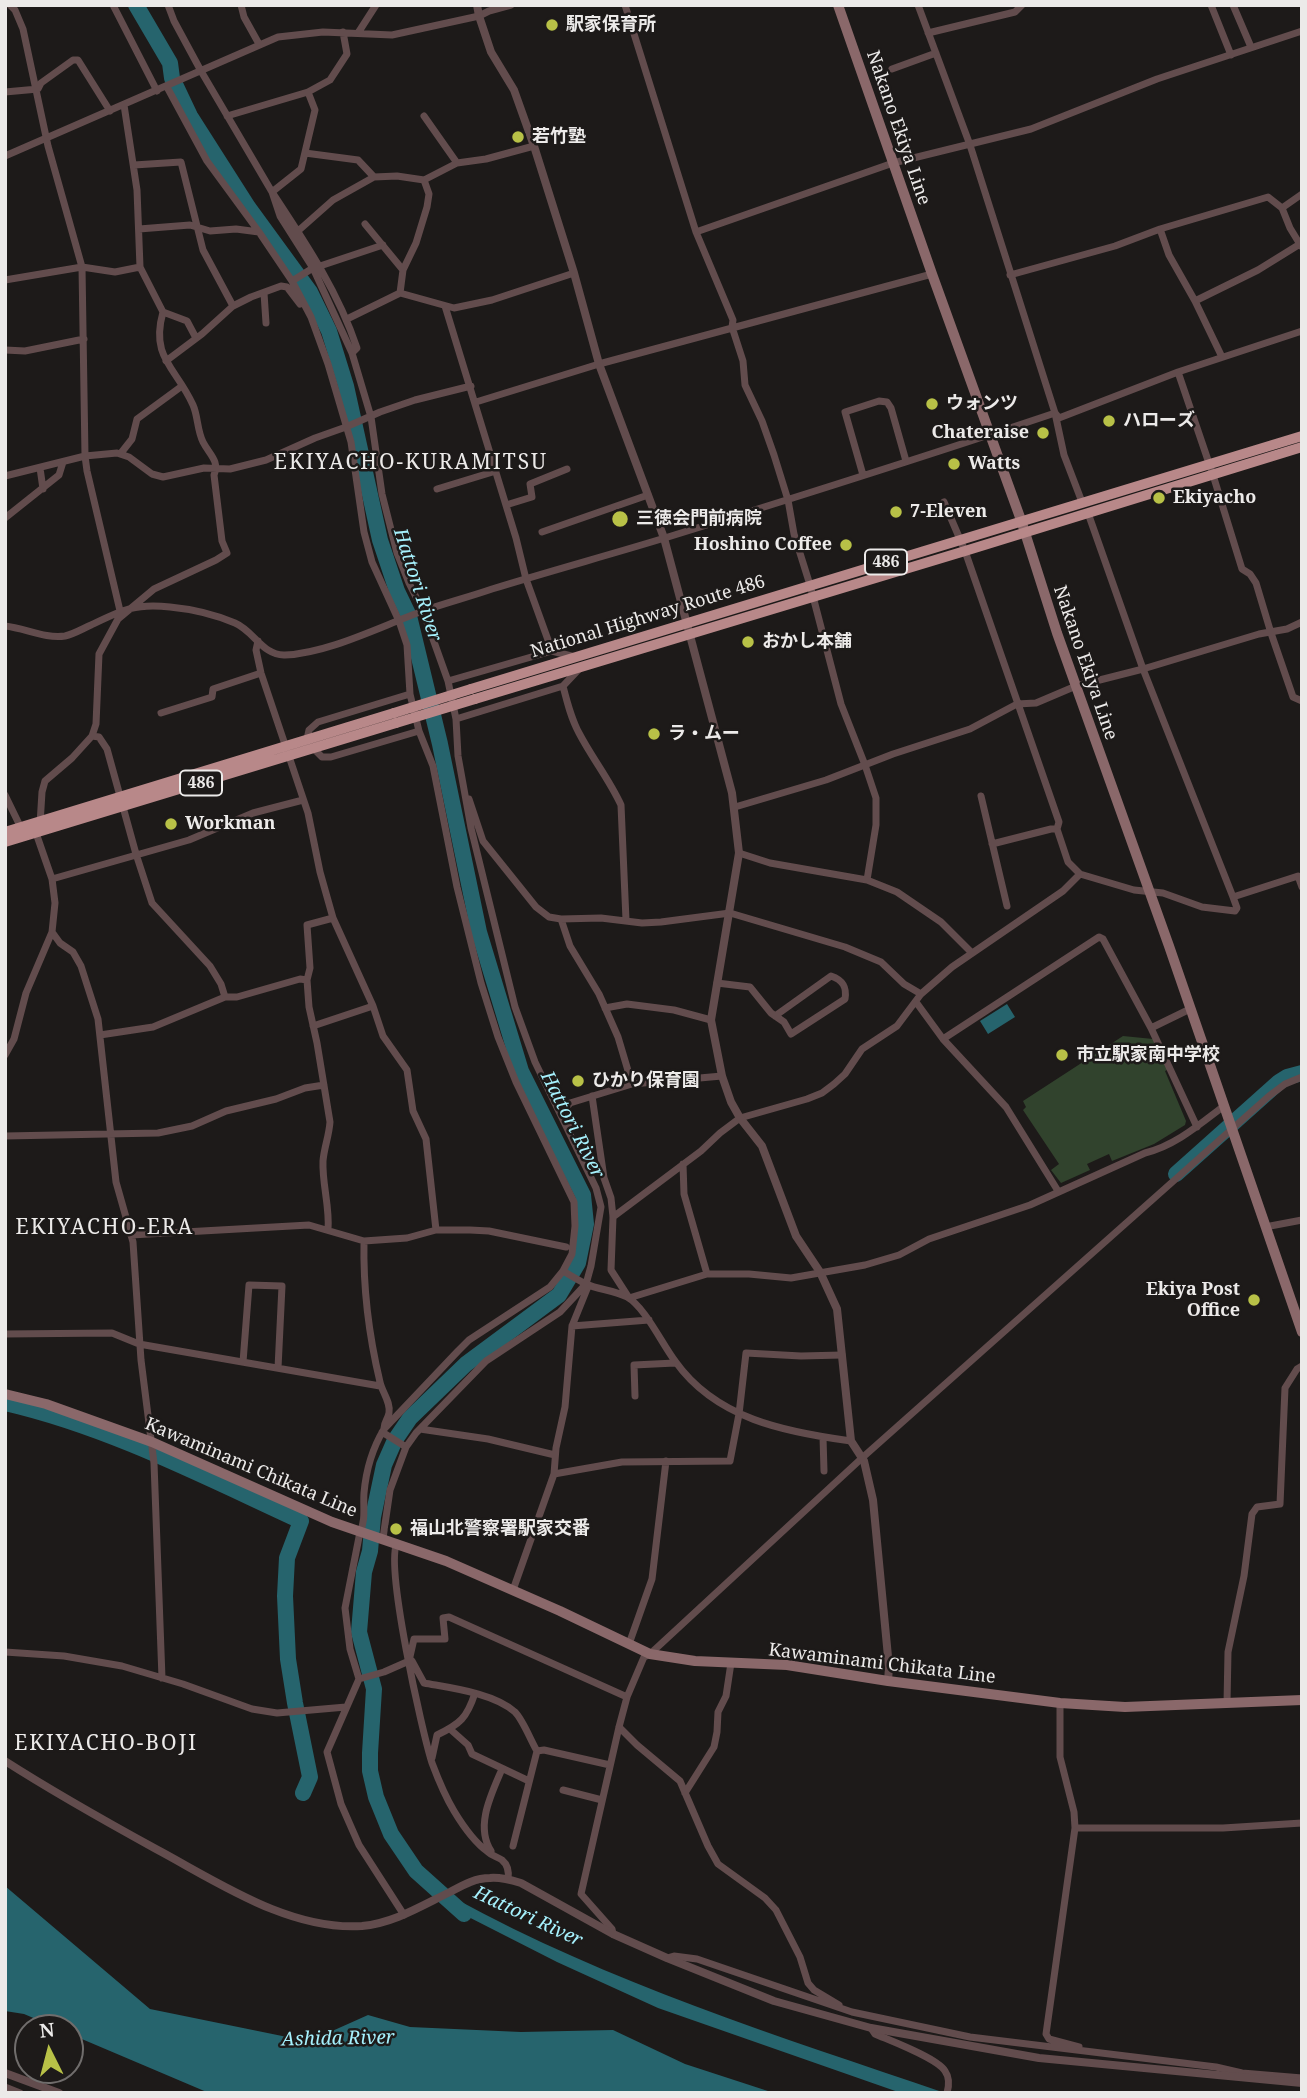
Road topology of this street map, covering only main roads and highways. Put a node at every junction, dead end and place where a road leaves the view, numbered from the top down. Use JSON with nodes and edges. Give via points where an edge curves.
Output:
{"nodes":[{"id":1,"x":838,"y":5,"type":"edge"},
{"id":2,"x":1302,"y":436,"type":"edge"},
{"id":3,"x":1302,"y":447,"type":"edge"},
{"id":4,"x":1211,"y":470,"type":"junction"},
{"id":5,"x":1021,"y":520,"type":"junction"},
{"id":6,"x":1025,"y":533,"type":"junction"},
{"id":7,"x":811,"y":591,"type":"junction"},
{"id":8,"x":121,"y":803,"type":"junction"},
{"id":9,"x":5,"y":832,"type":"edge"},
{"id":10,"x":5,"y":842,"type":"edge"},
{"id":11,"x":1302,"y":1332,"type":"edge"},
{"id":12,"x":5,"y":1394,"type":"edge"},
{"id":13,"x":1302,"y":1700,"type":"edge"}],
"edges":[{"from":1,"to":5,"type":"main road","name":"Nakano Ekiya Line"},
{"from":2,"to":4,"type":"highway","name":"National Highway Route 486","number":"486"},
{"from":3,"to":4,"type":"highway","name":"National Highway Route 486","number":"486"},
{"from":4,"to":5,"type":"highway","name":"National Highway Route 486","number":"486"},
{"from":4,"to":6,"type":"highway","name":"National Highway Route 486","number":"486"},
{"from":5,"to":6,"type":"main road","name":"Nakano Ekiya Line"},
{"from":5,"to":7,"type":"highway","name":"National Highway Route 486","number":"486"},
{"from":6,"to":7,"type":"highway","name":"National Highway Route 486","number":"486"},
{"from":6,"to":11,"type":"main road","name":"Nakano Ekiya Line"},
{"from":7,"to":8,"type":"highway","name":"National Highway Route 486","number":"486","bridge":true},
{"from":8,"to":9,"type":"highway","name":"National Highway Route 486","number":"486"},
{"from":8,"to":10,"type":"highway","name":"National Highway Route 486","number":"486"},
{"from":12,"to":13,"type":"main road","name":"Kawaminami Chikata Line","via":[[152,1442],[332,1522],[446,1561],[650,1654],[787,1665],[1059,1703],[1125,1707]]}]}
